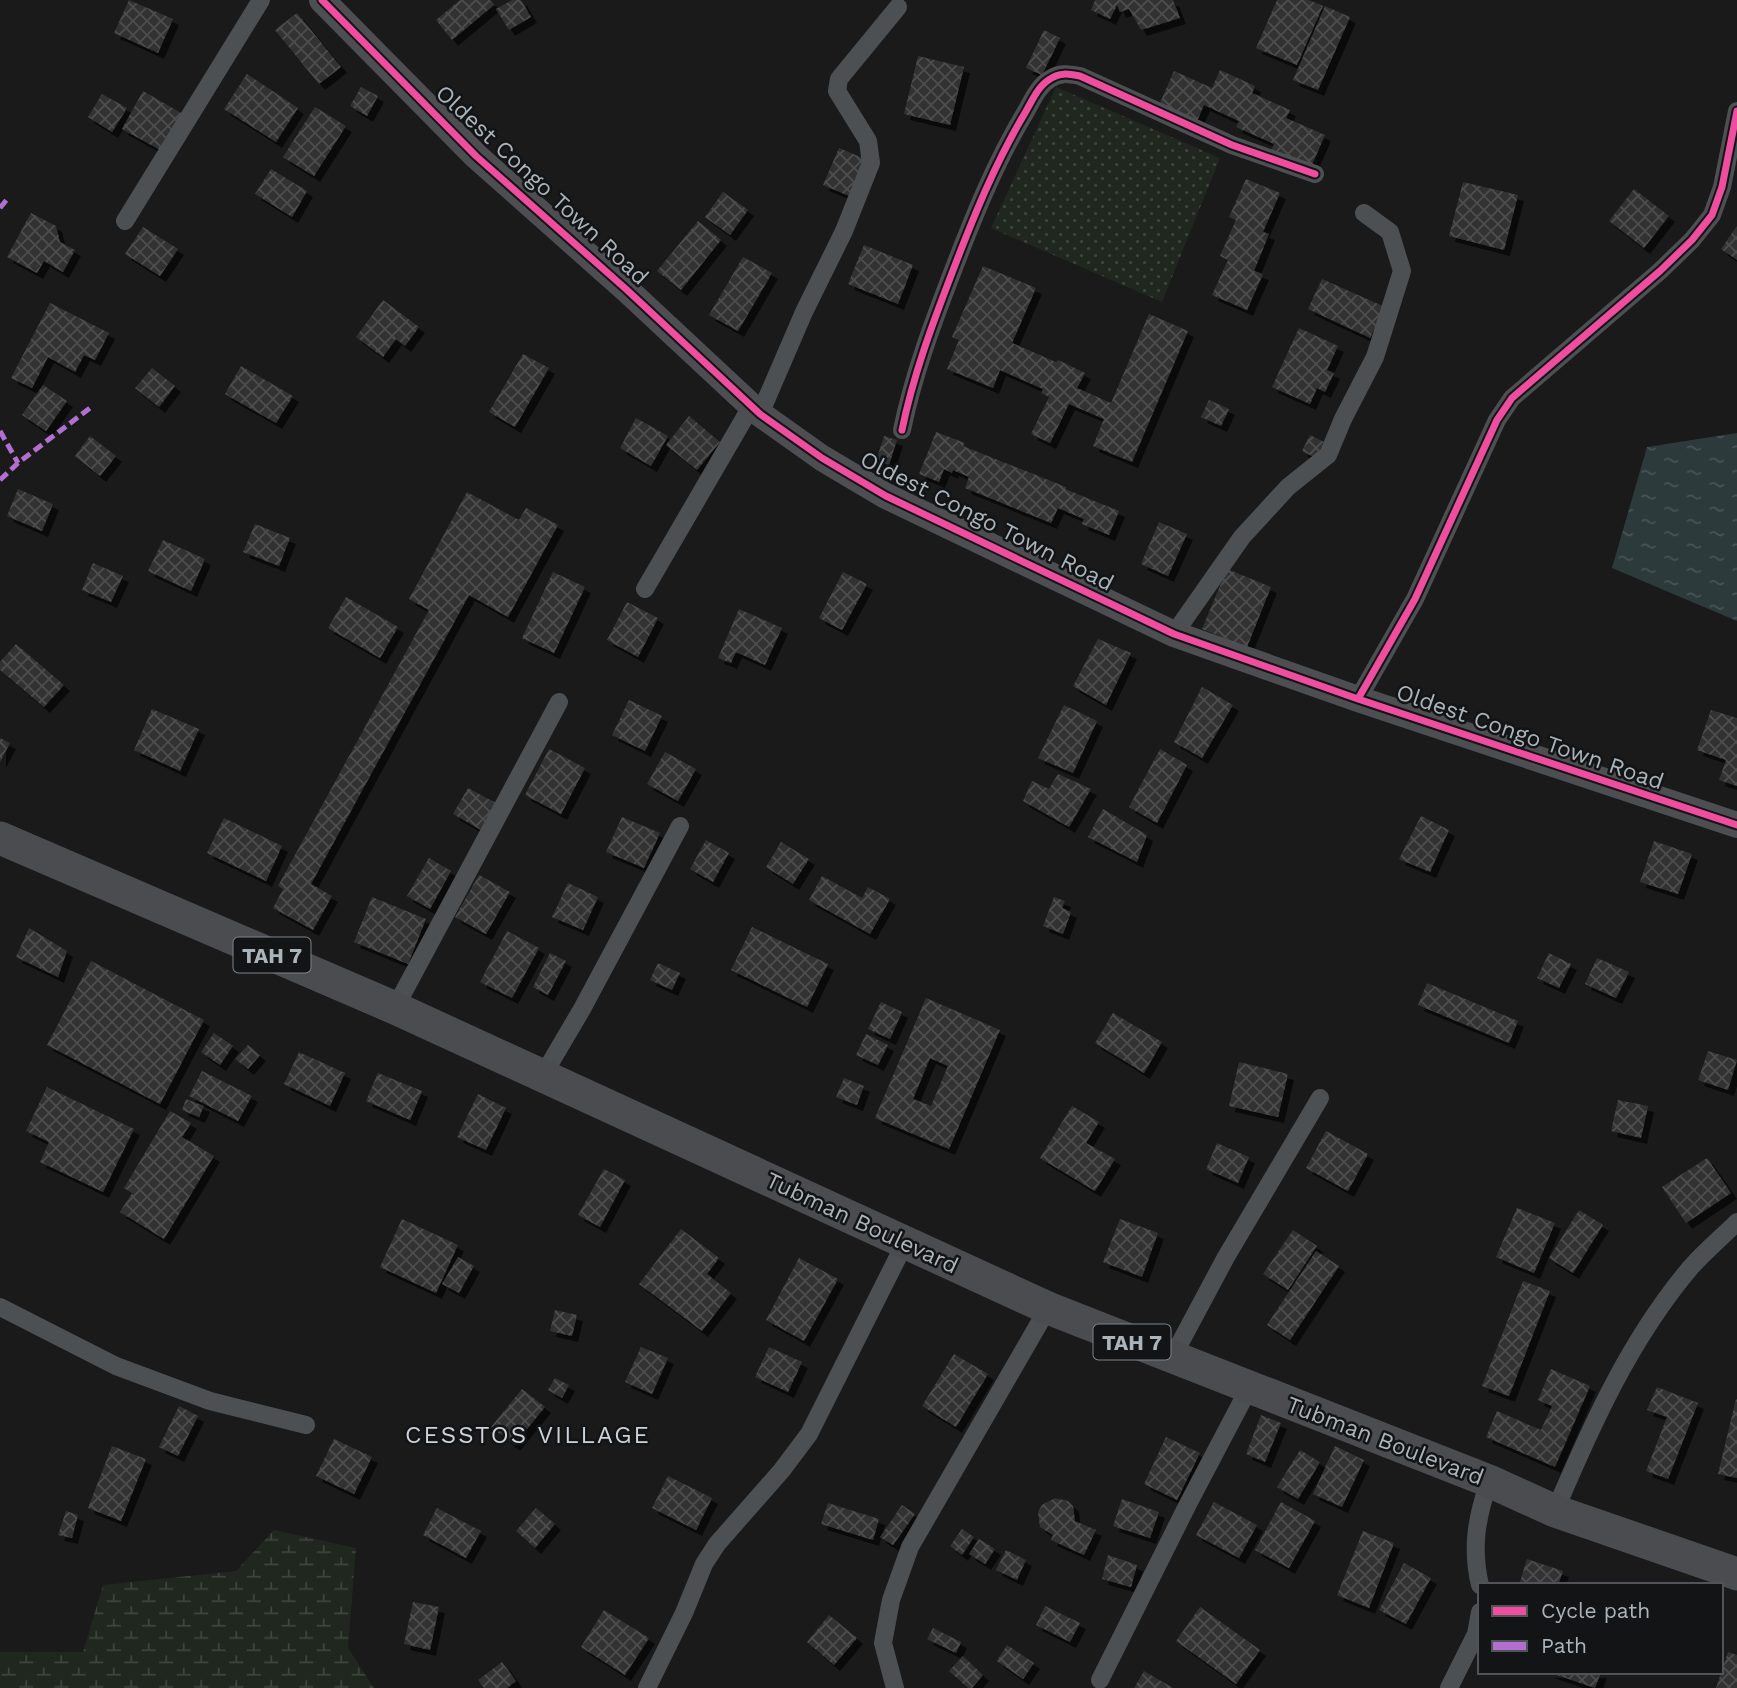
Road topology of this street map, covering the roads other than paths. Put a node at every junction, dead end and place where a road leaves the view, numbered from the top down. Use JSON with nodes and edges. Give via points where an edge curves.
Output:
{"nodes":[{"id":1,"x":261,"y":0,"type":"edge"},
{"id":2,"x":322,"y":0,"type":"edge"},
{"id":3,"x":898,"y":7,"type":"dead end"},
{"id":4,"x":1737,"y":111,"type":"edge"},
{"id":5,"x":1315,"y":174,"type":"dead end"},
{"id":6,"x":1364,"y":213,"type":"dead end"},
{"id":7,"x":125,"y":221,"type":"dead end"},
{"id":8,"x":756,"y":410,"type":"junction"},
{"id":9,"x":902,"y":430,"type":"dead end"},
{"id":10,"x":645,"y":589,"type":"dead end"},
{"id":11,"x":1174,"y":634,"type":"junction"},
{"id":12,"x":1358,"y":699,"type":"junction"},
{"id":13,"x":559,"y":702,"type":"dead end"},
{"id":14,"x":1737,"y":825,"type":"edge"},
{"id":15,"x":680,"y":826,"type":"dead end"},
{"id":16,"x":0,"y":838,"type":"edge"},
{"id":17,"x":395,"y":1008,"type":"junction"},
{"id":18,"x":542,"y":1077,"type":"junction"},
{"id":19,"x":1320,"y":1098,"type":"dead end"},
{"id":20,"x":1737,"y":1222,"type":"edge"},
{"id":21,"x":905,"y":1243,"type":"junction"},
{"id":22,"x":0,"y":1307,"type":"edge"},
{"id":23,"x":1048,"y":1308,"type":"junction"},
{"id":24,"x":1172,"y":1358,"type":"junction"},
{"id":25,"x":1249,"y":1388,"type":"junction"},
{"id":26,"x":306,"y":1425,"type":"dead end"},
{"id":27,"x":1489,"y":1481,"type":"junction"},
{"id":28,"x":1555,"y":1511,"type":"junction"},
{"id":29,"x":1737,"y":1574,"type":"edge"},
{"id":30,"x":1480,"y":1583,"type":"edge"},
{"id":31,"x":1478,"y":1623,"type":"edge"},
{"id":32,"x":1100,"y":1680,"type":"dead end"},
{"id":33,"x":647,"y":1688,"type":"edge"},
{"id":34,"x":895,"y":1688,"type":"edge"},
{"id":35,"x":1449,"y":1688,"type":"edge"}],
"edges":[{"from":1,"to":7,"type":"street"},
{"from":2,"to":8,"type":"street","name":"Oldest Congo Town Road","via":[[476,156]]},
{"from":3,"to":8,"type":"street","via":[[839,79],[837,92],[868,141],[871,163],[844,231]]},
{"from":4,"to":12,"type":"street","via":[[1712,215],[1660,271],[1513,398],[1497,420],[1415,598]]},
{"from":5,"to":9,"type":"street","via":[[1232,145],[1080,76],[1064,73],[1052,77],[1042,85],[1006,145],[967,235],[928,336]]},
{"from":6,"to":11,"type":"street","via":[[1390,232],[1402,271],[1375,357],[1328,455],[1288,487],[1242,537]]},
{"from":8,"to":10,"type":"street"},
{"from":8,"to":11,"type":"street","name":"Oldest Congo Town Road","via":[[822,458],[886,496]]},
{"from":11,"to":12,"type":"street","name":"Oldest Congo Town Road"},
{"from":12,"to":14,"type":"street","name":"Oldest Congo Town Road"},
{"from":13,"to":17,"type":"street"},
{"from":15,"to":18,"type":"street"},
{"from":16,"to":17,"type":"highway","name":"Tubman Boulevard","number":"TAH 7"},
{"from":17,"to":18,"type":"highway","name":"Tubman Boulevard","number":"TAH 7"},
{"from":18,"to":21,"type":"highway","name":"Tubman Boulevard","number":"TAH 7"},
{"from":19,"to":24,"type":"street"},
{"from":20,"to":28,"type":"street","via":[[1692,1266],[1650,1322],[1618,1374]]},
{"from":21,"to":23,"type":"highway","name":"Tubman Boulevard","number":"TAH 7"},
{"from":21,"to":33,"type":"street","via":[[809,1434],[704,1564]]},
{"from":22,"to":26,"type":"street","via":[[116,1366],[210,1401]]},
{"from":23,"to":24,"type":"highway","name":"Tubman Boulevard","number":"TAH 7"},
{"from":23,"to":34,"type":"street","via":[[910,1547],[891,1600],[883,1643]]},
{"from":24,"to":25,"type":"highway","name":"Tubman Boulevard","number":"TAH 7"},
{"from":25,"to":27,"type":"highway","name":"Tubman Boulevard","number":"TAH 7"},
{"from":25,"to":32,"type":"street"},
{"from":27,"to":28,"type":"highway","name":"Tubman Boulevard","number":"TAH 7"},
{"from":27,"to":30,"type":"street","via":[[1475,1532]]},
{"from":28,"to":29,"type":"highway","name":"Tubman Boulevard","number":"TAH 7"},
{"from":31,"to":35,"type":"street"}]}
